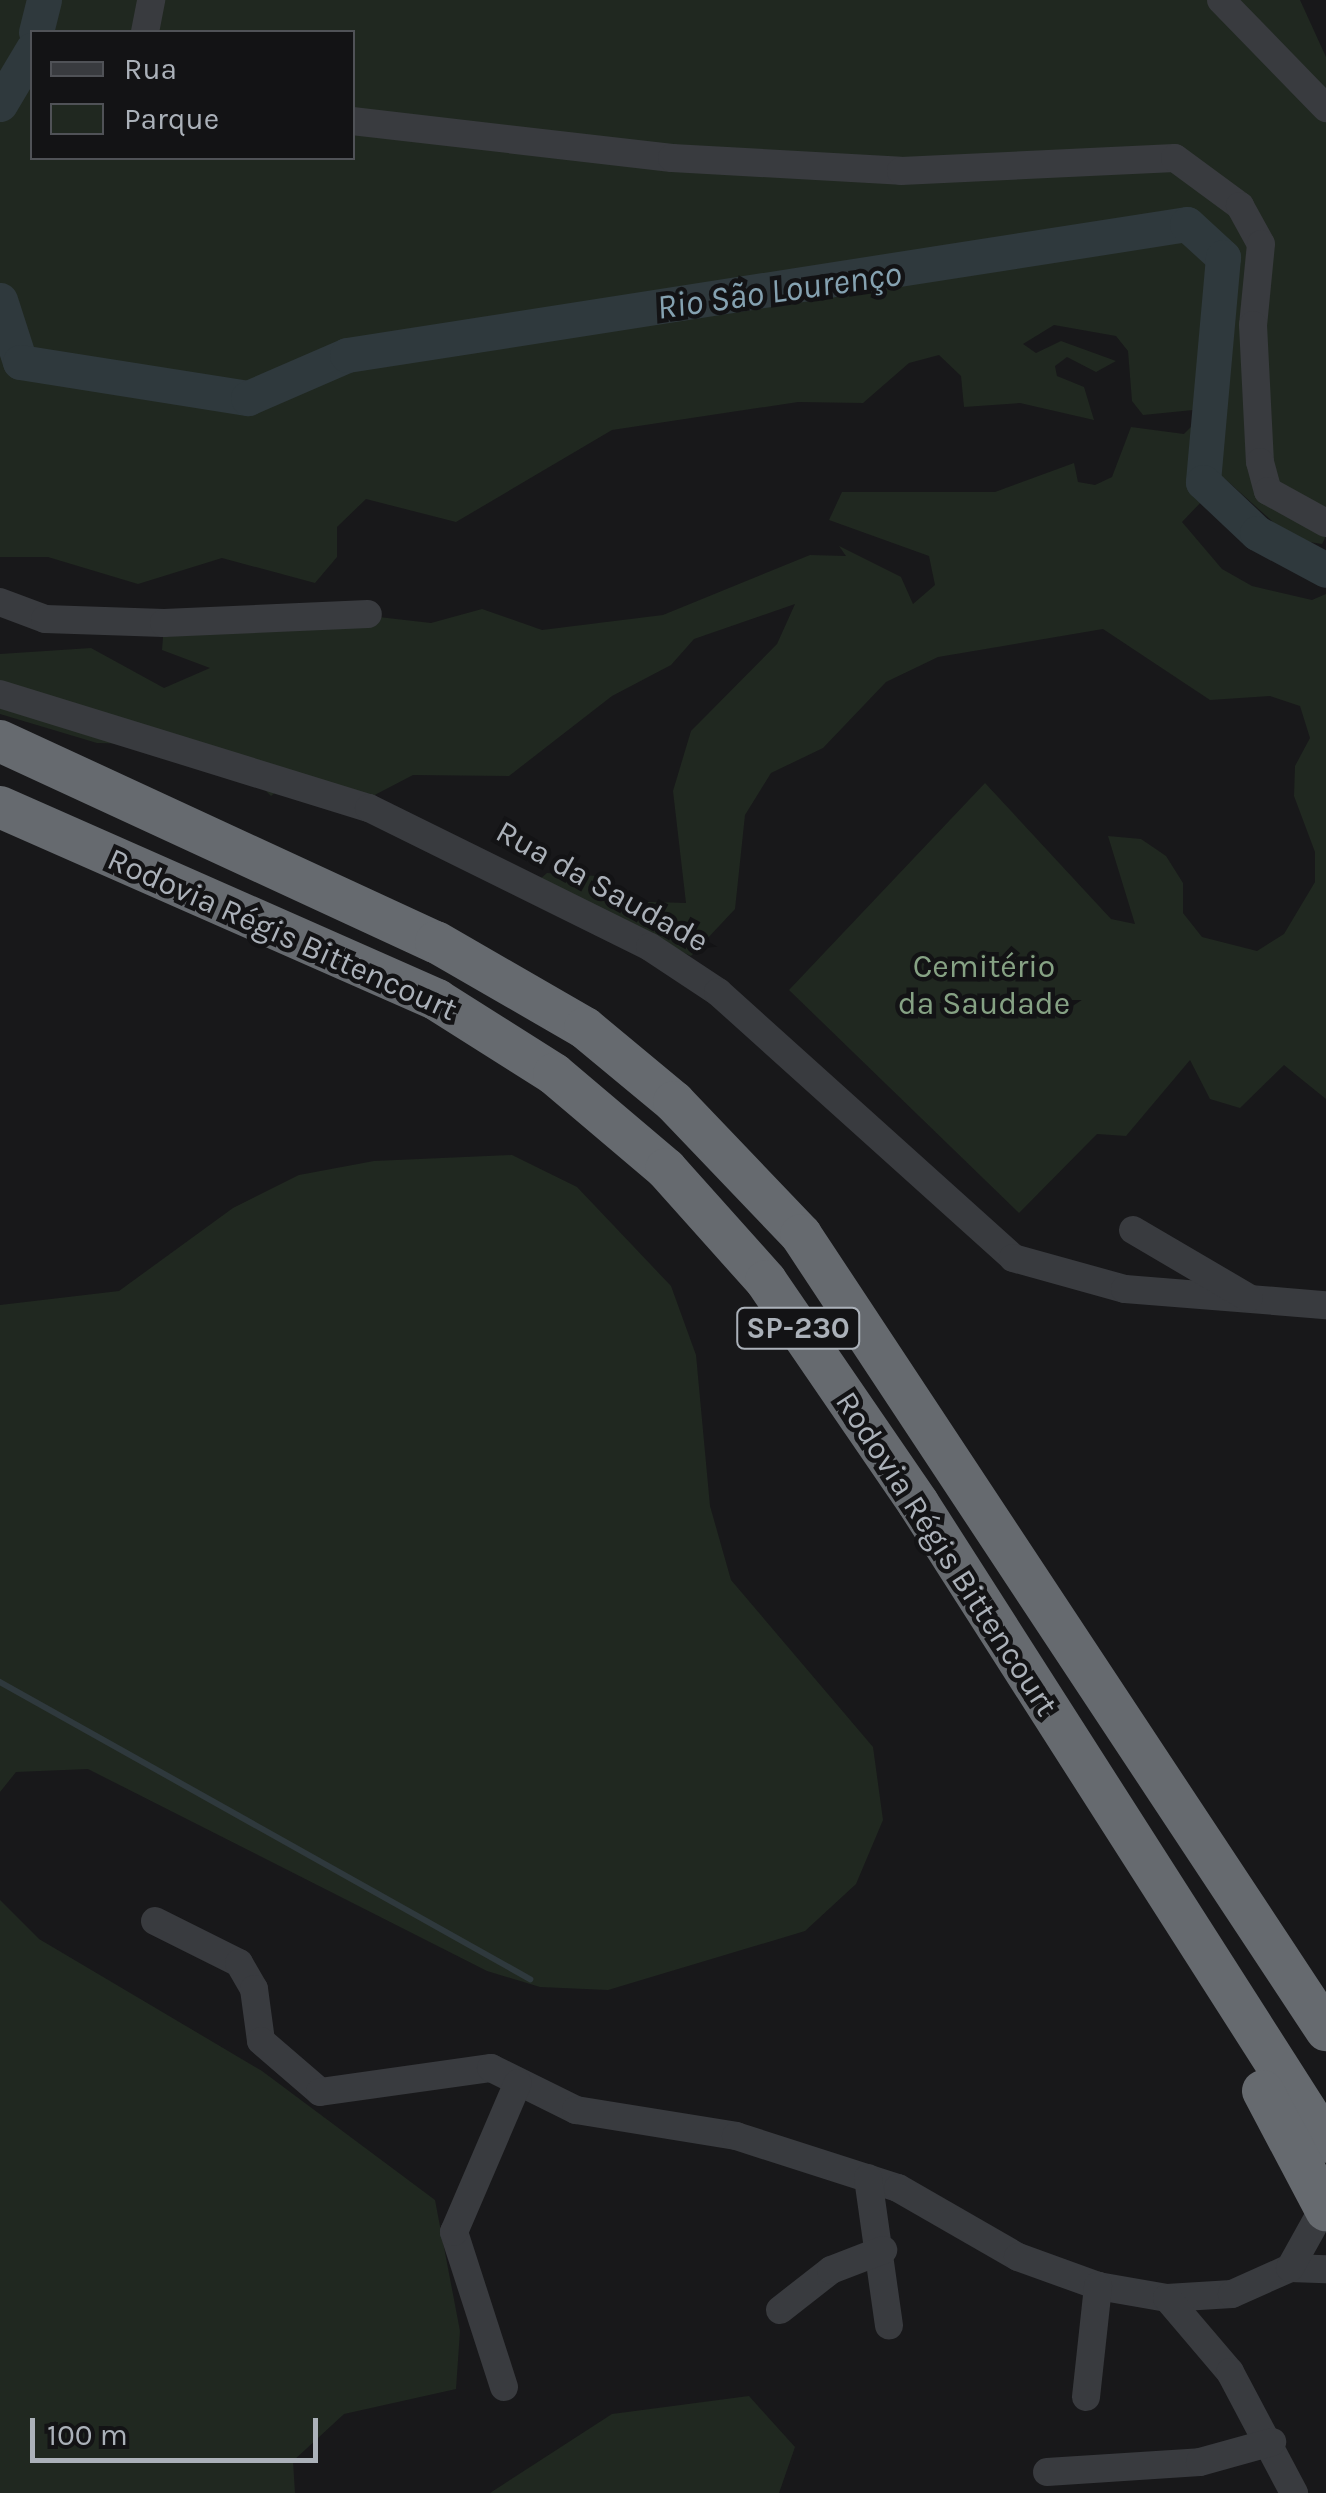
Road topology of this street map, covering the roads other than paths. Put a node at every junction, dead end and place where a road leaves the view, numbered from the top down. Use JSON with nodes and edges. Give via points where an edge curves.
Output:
{"nodes":[{"id":1,"x":151,"y":0,"type":"edge"},
{"id":2,"x":1221,"y":0,"type":"edge"},
{"id":3,"x":145,"y":30,"type":"edge"},
{"id":4,"x":1326,"y":108,"type":"edge"},
{"id":5,"x":355,"y":122,"type":"edge"},
{"id":6,"x":1326,"y":523,"type":"edge"},
{"id":7,"x":0,"y":602,"type":"edge"},
{"id":8,"x":368,"y":614,"type":"dead end"},
{"id":9,"x":0,"y":694,"type":"edge"},
{"id":10,"x":0,"y":741,"type":"edge"},
{"id":11,"x":0,"y":807,"type":"edge"},
{"id":12,"x":1133,"y":1230,"type":"dead end"},
{"id":13,"x":1259,"y":1304,"type":"junction"},
{"id":14,"x":1326,"y":1305,"type":"edge"},
{"id":15,"x":1126,"y":1830,"type":"junction"},
{"id":16,"x":156,"y":1921,"type":"dead end"},
{"id":17,"x":1326,"y":2030,"type":"edge"},
{"id":18,"x":518,"y":2084,"type":"junction"},
{"id":19,"x":1326,"y":2142,"type":"edge"},
{"id":20,"x":868,"y":2178,"type":"junction"},
{"id":21,"x":1325,"y":2209,"type":"edge"},
{"id":22,"x":882,"y":2250,"type":"junction"},
{"id":23,"x":1290,"y":2268,"type":"junction"},
{"id":24,"x":1326,"y":2269,"type":"edge"},
{"id":25,"x":1098,"y":2286,"type":"junction"},
{"id":26,"x":1167,"y":2298,"type":"junction"},
{"id":27,"x":780,"y":2310,"type":"dead end"},
{"id":28,"x":889,"y":2326,"type":"dead end"},
{"id":29,"x":504,"y":2387,"type":"dead end"},
{"id":30,"x":1086,"y":2397,"type":"dead end"},
{"id":31,"x":1272,"y":2442,"type":"junction"},
{"id":32,"x":1047,"y":2472,"type":"dead end"},
{"id":33,"x":1294,"y":2493,"type":"edge"}],
"edges":[{"from":1,"to":3,"type":"street"},
{"from":2,"to":4,"type":"street"},
{"from":5,"to":6,"type":"street","via":[[672,158],[901,171],[1175,158],[1240,206],[1262,244],[1253,324],[1260,462],[1268,490]]},
{"from":7,"to":8,"type":"street","via":[[45,619],[164,623]]},
{"from":9,"to":13,"type":"street","name":"Rua da Saudade","via":[[370,808],[650,947],[718,992],[1013,1258],[1125,1288]]},
{"from":10,"to":17,"type":"highway","name":"Rodovia Régis Bittencourt","number":"SP-230","via":[[436,942],[585,1028],[674,1102],[800,1236]]},
{"from":11,"to":15,"type":"highway","name":"Rodovia Régis Bittencourt","number":"SP-230","via":[[437,1000],[554,1074],[666,1169],[766,1281]]},
{"from":12,"to":13,"type":"street"},
{"from":13,"to":14,"type":"street","name":"Rua da Saudade"},
{"from":15,"to":19,"type":"highway","name":"Rodovia Régis Bittencourt","number":"SP-230"},
{"from":15,"to":21,"type":"highway","via":[[1164,1925]]},
{"from":16,"to":18,"type":"street","via":[[238,1963],[254,1989],[261,2041],[320,2092],[478,2066]]},
{"from":18,"to":20,"type":"street","via":[[576,2110],[736,2136]]},
{"from":18,"to":29,"type":"street","via":[[454,2232]]},
{"from":20,"to":22,"type":"street"},
{"from":20,"to":25,"type":"street","via":[[1018,2257]]},
{"from":21,"to":23,"type":"street"},
{"from":22,"to":27,"type":"street","via":[[831,2270]]},
{"from":22,"to":28,"type":"street"},
{"from":23,"to":24,"type":"street"},
{"from":23,"to":26,"type":"street","via":[[1232,2294]]},
{"from":25,"to":26,"type":"street"},
{"from":25,"to":30,"type":"street"},
{"from":26,"to":31,"type":"street"},
{"from":31,"to":32,"type":"street","via":[[1200,2462]]},
{"from":31,"to":33,"type":"street"}]}
